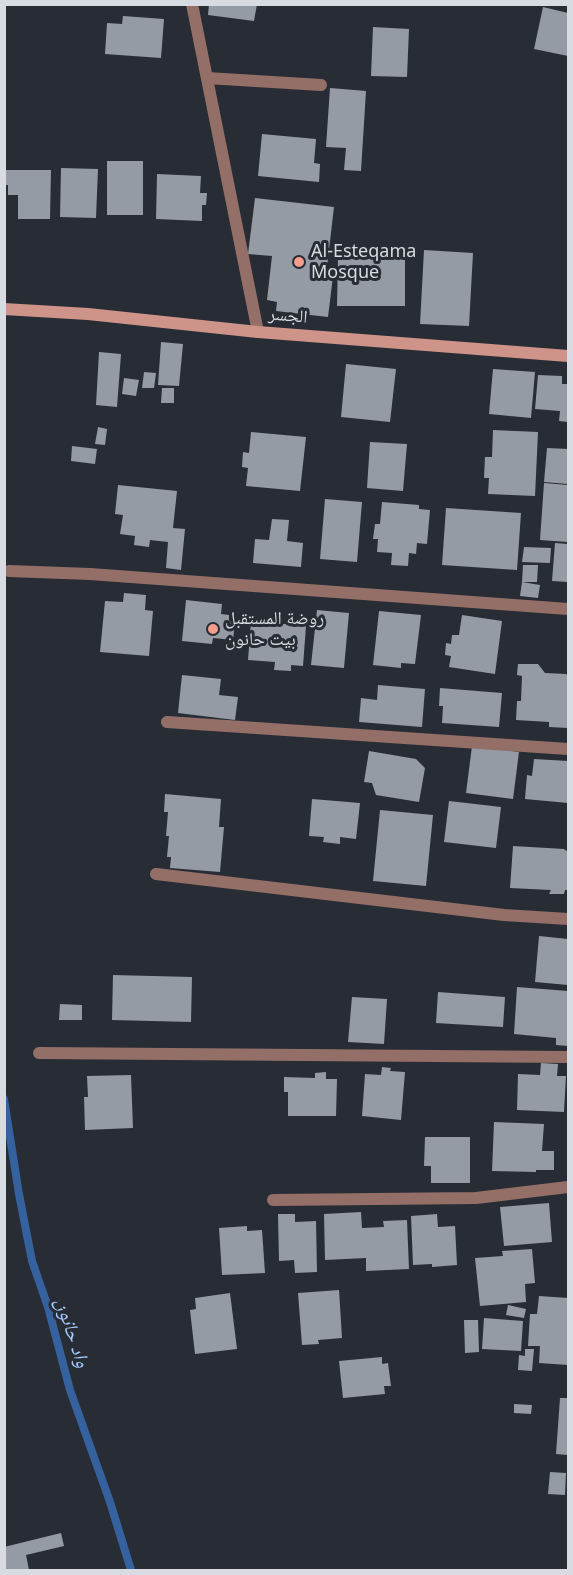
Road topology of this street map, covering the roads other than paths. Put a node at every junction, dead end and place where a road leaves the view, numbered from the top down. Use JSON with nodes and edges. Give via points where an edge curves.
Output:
{"nodes":[{"id":1,"x":192,"y":4,"type":"edge"},
{"id":2,"x":207,"y":78,"type":"junction"},
{"id":3,"x":321,"y":85,"type":"dead end"},
{"id":4,"x":4,"y":309,"type":"edge"},
{"id":5,"x":258,"y":332,"type":"junction"},
{"id":6,"x":568,"y":356,"type":"edge"},
{"id":7,"x":9,"y":571,"type":"dead end"},
{"id":8,"x":568,"y":609,"type":"edge"},
{"id":9,"x":167,"y":722,"type":"dead end"},
{"id":10,"x":568,"y":749,"type":"edge"},
{"id":11,"x":156,"y":874,"type":"dead end"},
{"id":12,"x":568,"y":919,"type":"edge"},
{"id":13,"x":39,"y":1053,"type":"dead end"},
{"id":14,"x":568,"y":1058,"type":"edge"},
{"id":15,"x":568,"y":1187,"type":"edge"},
{"id":16,"x":273,"y":1200,"type":"dead end"}],
"edges":[{"from":1,"to":2,"type":"street"},
{"from":2,"to":3,"type":"street"},
{"from":2,"to":5,"type":"street"},
{"from":4,"to":5,"type":"street","name":"الجسر"},
{"from":5,"to":6,"type":"street","name":"الجسر"},
{"from":7,"to":8,"type":"street","via":[[102,574]]},
{"from":9,"to":10,"type":"street"},
{"from":11,"to":12,"type":"street"},
{"from":13,"to":14,"type":"street"},
{"from":15,"to":16,"type":"street","via":[[476,1198]]}]}
